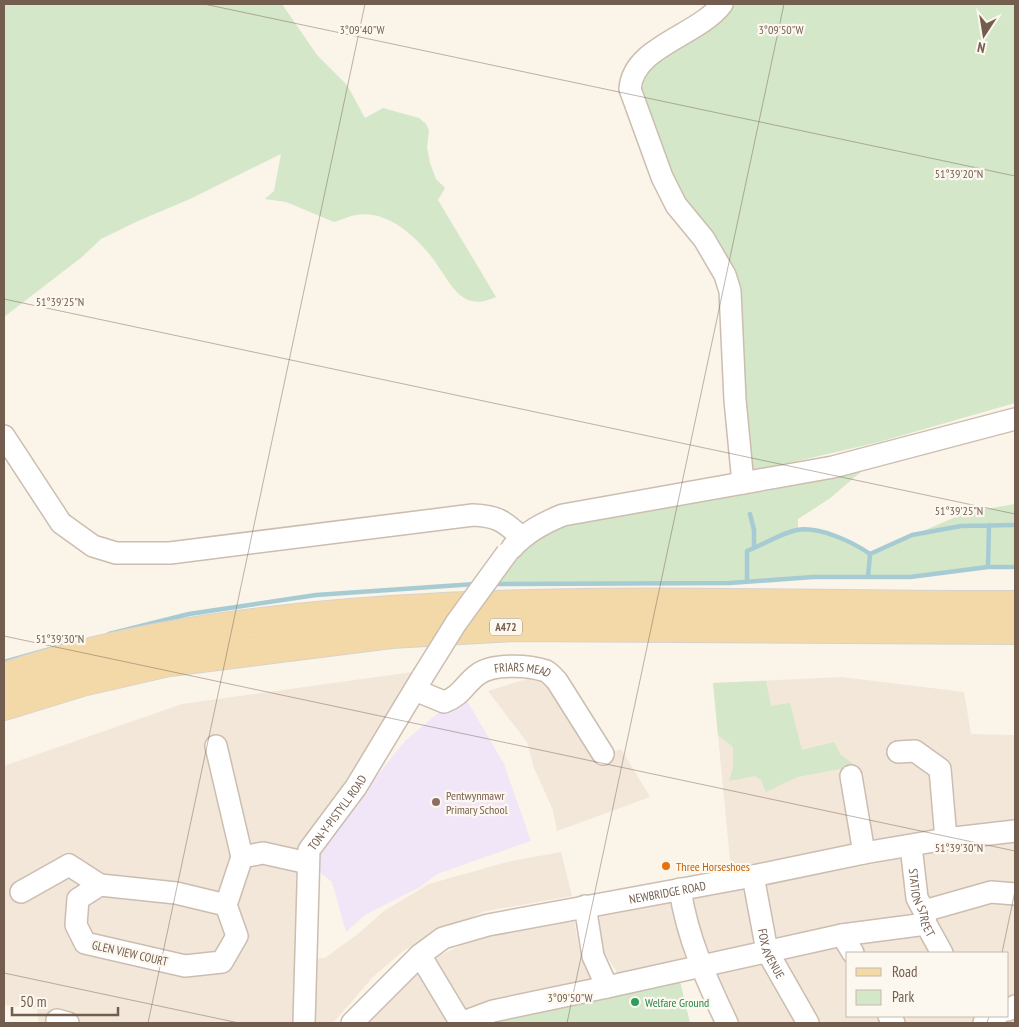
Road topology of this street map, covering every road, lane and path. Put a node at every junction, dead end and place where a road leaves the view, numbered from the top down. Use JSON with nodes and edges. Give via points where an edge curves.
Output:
{"nodes":[{"id":1,"x":722,"y":4,"type":"edge"},
{"id":2,"x":1015,"y":419,"type":"edge"},
{"id":3,"x":4,"y":436,"type":"edge"},
{"id":4,"x":743,"y":483,"type":"junction"},
{"id":5,"x":514,"y":545,"type":"junction"},
{"id":6,"x":1015,"y":604,"type":"edge"},
{"id":7,"x":1015,"y":630,"type":"edge"},
{"id":8,"x":4,"y":677,"type":"edge"},
{"id":9,"x":419,"y":683,"type":"junction"},
{"id":10,"x":4,"y":706,"type":"edge"},
{"id":11,"x":216,"y":746,"type":"dead end"},
{"id":12,"x":898,"y":752,"type":"dead end"},
{"id":13,"x":603,"y":754,"type":"dead end"},
{"id":14,"x":851,"y":776,"type":"dead end"},
{"id":15,"x":1015,"y":831,"type":"edge"},
{"id":16,"x":946,"y":839,"type":"junction"},
{"id":17,"x":911,"y":846,"type":"junction"},
{"id":18,"x":864,"y":853,"type":"junction"},
{"id":19,"x":242,"y":857,"type":"junction"},
{"id":20,"x":308,"y":862,"type":"junction"},
{"id":21,"x":753,"y":876,"type":"junction"},
{"id":22,"x":100,"y":885,"type":"junction"},
{"id":23,"x":680,"y":889,"type":"junction"},
{"id":24,"x":21,"y":892,"type":"dead end"},
{"id":25,"x":1015,"y":894,"type":"edge"},
{"id":26,"x":226,"y":905,"type":"junction"},
{"id":27,"x":585,"y":906,"type":"junction"},
{"id":28,"x":925,"y":918,"type":"junction"},
{"id":29,"x":847,"y":944,"type":"edge"},
{"id":30,"x":767,"y":950,"type":"junction"},
{"id":31,"x":942,"y":952,"type":"edge"},
{"id":32,"x":420,"y":955,"type":"junction"},
{"id":33,"x":700,"y":965,"type":"junction"},
{"id":34,"x":607,"y":987,"type":"junction"},
{"id":35,"x":304,"y":1023,"type":"edge"},
{"id":36,"x":352,"y":1023,"type":"edge"},
{"id":37,"x":727,"y":1023,"type":"edge"},
{"id":38,"x":808,"y":1023,"type":"edge"}],
"edges":[{"from":1,"to":4,"type":"street","via":[[701,24],[643,59],[631,76],[630,89],[662,177],[676,205],[704,239],[725,275],[730,291]]},
{"from":2,"to":4,"type":"street","via":[[833,467]]},
{"from":3,"to":5,"type":"street","via":[[61,523],[93,546],[116,553],[170,553],[473,515],[492,516],[505,522]]},
{"from":4,"to":5,"type":"street","via":[[562,515],[541,524]]},
{"from":5,"to":9,"type":"street","name":"TON-Y-PISTYLL ROAD","bridge":true,"via":[[456,623]]},
{"from":6,"to":8,"type":"main road","number":"A472","via":[[566,602],[371,611],[170,634]]},
{"from":7,"to":10,"type":"main road","number":"A472","via":[[512,627],[391,634],[169,662],[82,682]]},
{"from":9,"to":13,"type":"street","name":"FRIARS MEAD","via":[[444,702],[455,698],[477,674],[491,668],[531,668],[548,672],[558,681]]},
{"from":9,"to":20,"type":"street","name":"TON-Y-PISTYLL ROAD","via":[[356,787],[308,850]]},
{"from":11,"to":19,"type":"street"},
{"from":12,"to":16,"type":"street","via":[[915,751],[940,769]]},
{"from":14,"to":18,"type":"street"},
{"from":15,"to":16,"type":"street","name":"NEWBRIDGE ROAD"},
{"from":16,"to":17,"type":"street","name":"NEWBRIDGE ROAD"},
{"from":17,"to":18,"type":"street","name":"NEWBRIDGE ROAD"},
{"from":17,"to":28,"type":"street","name":"STATION STREET","via":[[917,898]]},
{"from":18,"to":21,"type":"street","name":"NEWBRIDGE ROAD"},
{"from":19,"to":20,"type":"street","via":[[263,853]]},
{"from":19,"to":26,"type":"street"},
{"from":20,"to":35,"type":"street","name":"TON-Y-PISTYLL ROAD"},
{"from":21,"to":23,"type":"street","name":"NEWBRIDGE ROAD"},
{"from":21,"to":30,"type":"street","name":"FOX AVENUE"},
{"from":22,"to":24,"type":"street","via":[[69,865]]},
{"from":22,"to":26,"type":"street","via":[[176,893]]},
{"from":22,"to":26,"type":"street","name":"GLEN VIEW COURT","via":[[78,899],[76,925],[85,943],[185,966],[222,962],[237,936]]},
{"from":23,"to":27,"type":"street","name":"NEWBRIDGE ROAD"},
{"from":23,"to":33,"type":"street","via":[[684,915]]},
{"from":25,"to":28,"type":"street","via":[[991,892]]},
{"from":27,"to":32,"type":"street","name":"NEWBRIDGE ROAD","via":[[488,925],[443,938]]},
{"from":27,"to":34,"type":"street","via":[[593,956]]},
{"from":28,"to":29,"type":"street"},
{"from":28,"to":31,"type":"street","name":"STATION STREET"},
{"from":29,"to":30,"type":"street"},
{"from":30,"to":33,"type":"street"},
{"from":30,"to":38,"type":"street","name":"FOX AVENUE"},
{"from":32,"to":34,"type":"street","via":[[459,1020]]},
{"from":32,"to":36,"type":"street","name":"NEWBRIDGE ROAD"},
{"from":33,"to":34,"type":"street"},
{"from":33,"to":37,"type":"street"}]}
